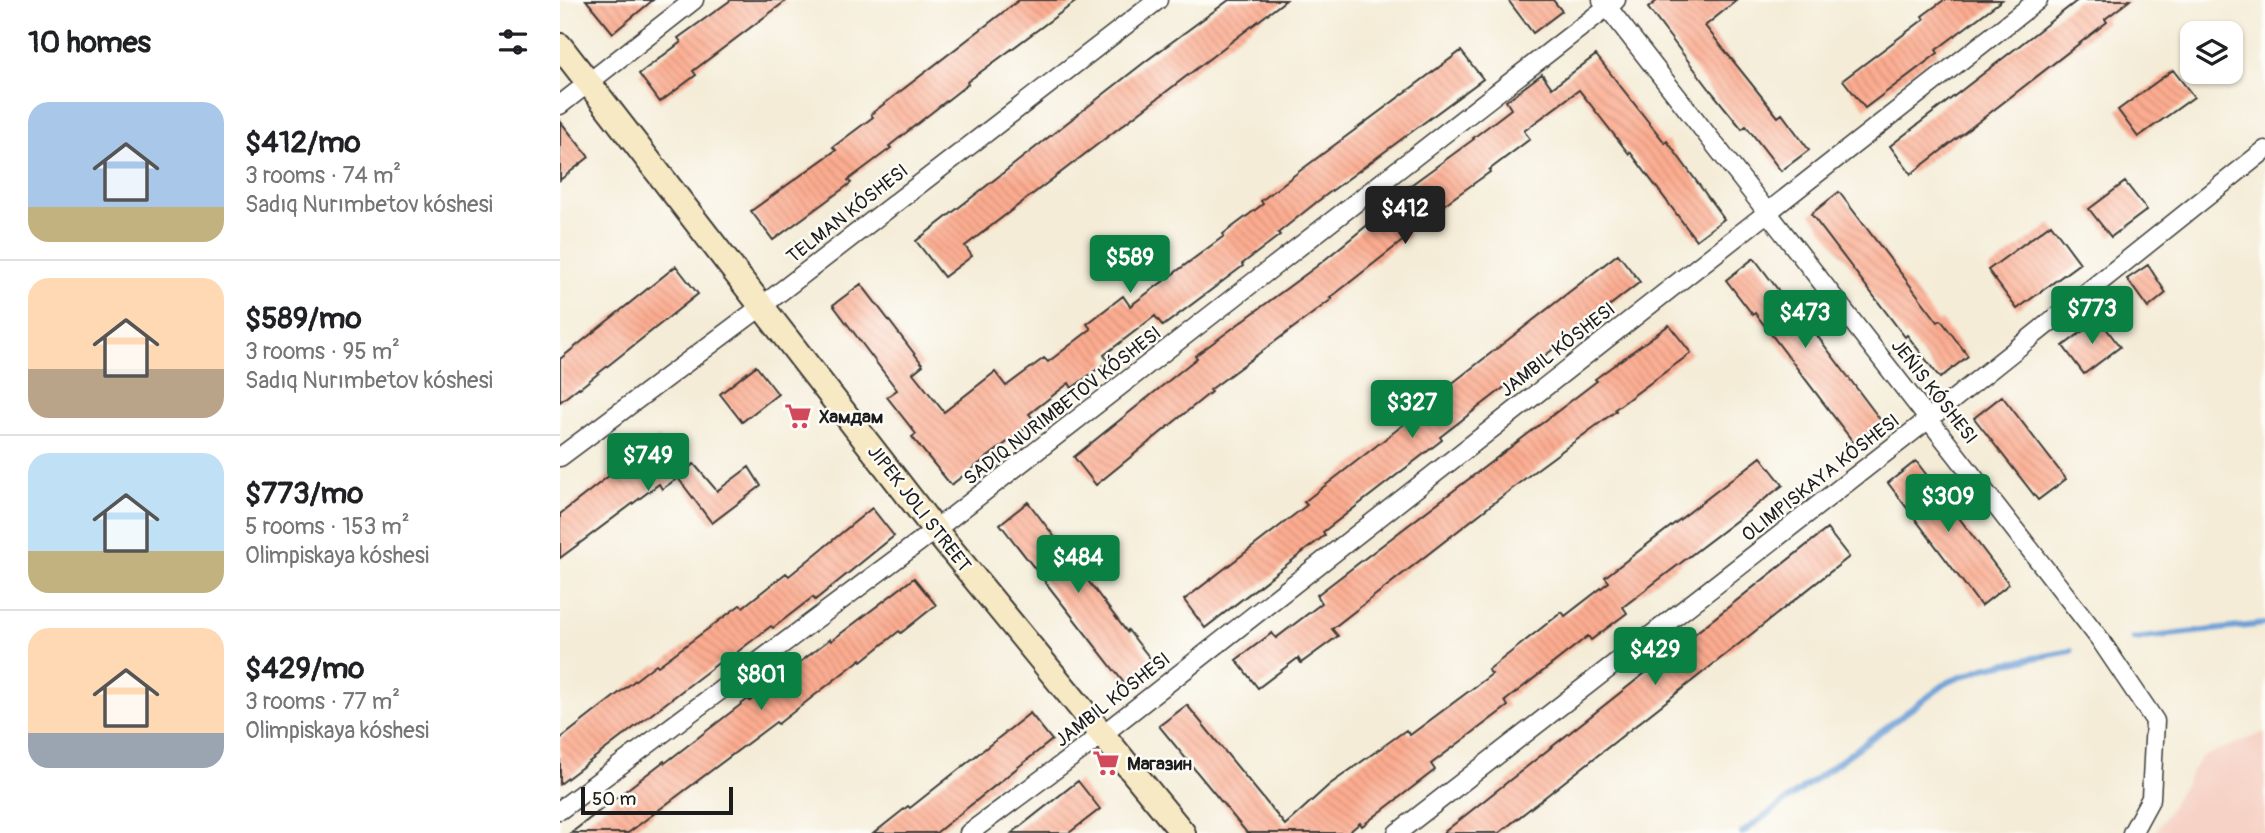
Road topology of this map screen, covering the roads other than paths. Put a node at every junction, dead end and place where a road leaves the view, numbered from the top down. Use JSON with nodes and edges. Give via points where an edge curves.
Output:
{"nodes":[{"id":1,"x":694,"y":0,"type":"edge"},
{"id":2,"x":1158,"y":0,"type":"edge"},
{"id":3,"x":2038,"y":0,"type":"edge"},
{"id":4,"x":1609,"y":2,"type":"edge"},
{"id":5,"x":560,"y":46,"type":"edge"},
{"id":6,"x":589,"y":83,"type":"junction"},
{"id":7,"x":560,"y":105,"type":"edge"},
{"id":8,"x":2265,"y":150,"type":"edge"},
{"id":9,"x":1767,"y":210,"type":"junction"},
{"id":10,"x":762,"y":306,"type":"junction"},
{"id":11,"x":1930,"y":418,"type":"junction"},
{"id":12,"x":560,"y":457,"type":"edge"},
{"id":13,"x":935,"y":530,"type":"junction"},
{"id":14,"x":1103,"y":734,"type":"junction"},
{"id":15,"x":560,"y":810,"type":"edge"},
{"id":16,"x":969,"y":833,"type":"edge"},
{"id":17,"x":1183,"y":833,"type":"edge"},
{"id":18,"x":1397,"y":833,"type":"edge"},
{"id":19,"x":2132,"y":833,"type":"edge"}],
"edges":[{"from":1,"to":6,"type":"street"},
{"from":2,"to":10,"type":"street","name":"TELMAN KÓSHESI"},
{"from":3,"to":9,"type":"street"},
{"from":4,"to":9,"type":"street","name":"JEŃIS KÓSHESI"},
{"from":4,"to":13,"type":"street"},
{"from":5,"to":6,"type":"street","name":"JIPEK JOLI STREET"},
{"from":6,"to":7,"type":"street"},
{"from":6,"to":10,"type":"street","name":"JIPEK JOLI STREET"},
{"from":8,"to":11,"type":"street","name":"OLIMPISKAYA KÓSHESI"},
{"from":9,"to":11,"type":"street","name":"JEŃIS KÓSHESI"},
{"from":9,"to":14,"type":"street"},
{"from":10,"to":12,"type":"street","name":"TELMAN KÓSHESI"},
{"from":10,"to":13,"type":"street","name":"JIPEK JOLI STREET"},
{"from":11,"to":18,"type":"street","name":"OLIMPISKAYA KÓSHESI"},
{"from":11,"to":19,"type":"street","name":"JEŃIS KÓSHESI","via":[[2099,638],[2155,721],[2151,798]]},
{"from":13,"to":14,"type":"street","name":"JIPEK JOLI STREET"},
{"from":13,"to":15,"type":"street"},
{"from":14,"to":16,"type":"street"},
{"from":14,"to":17,"type":"street","name":"JIPEK JOLI STREET"}]}
